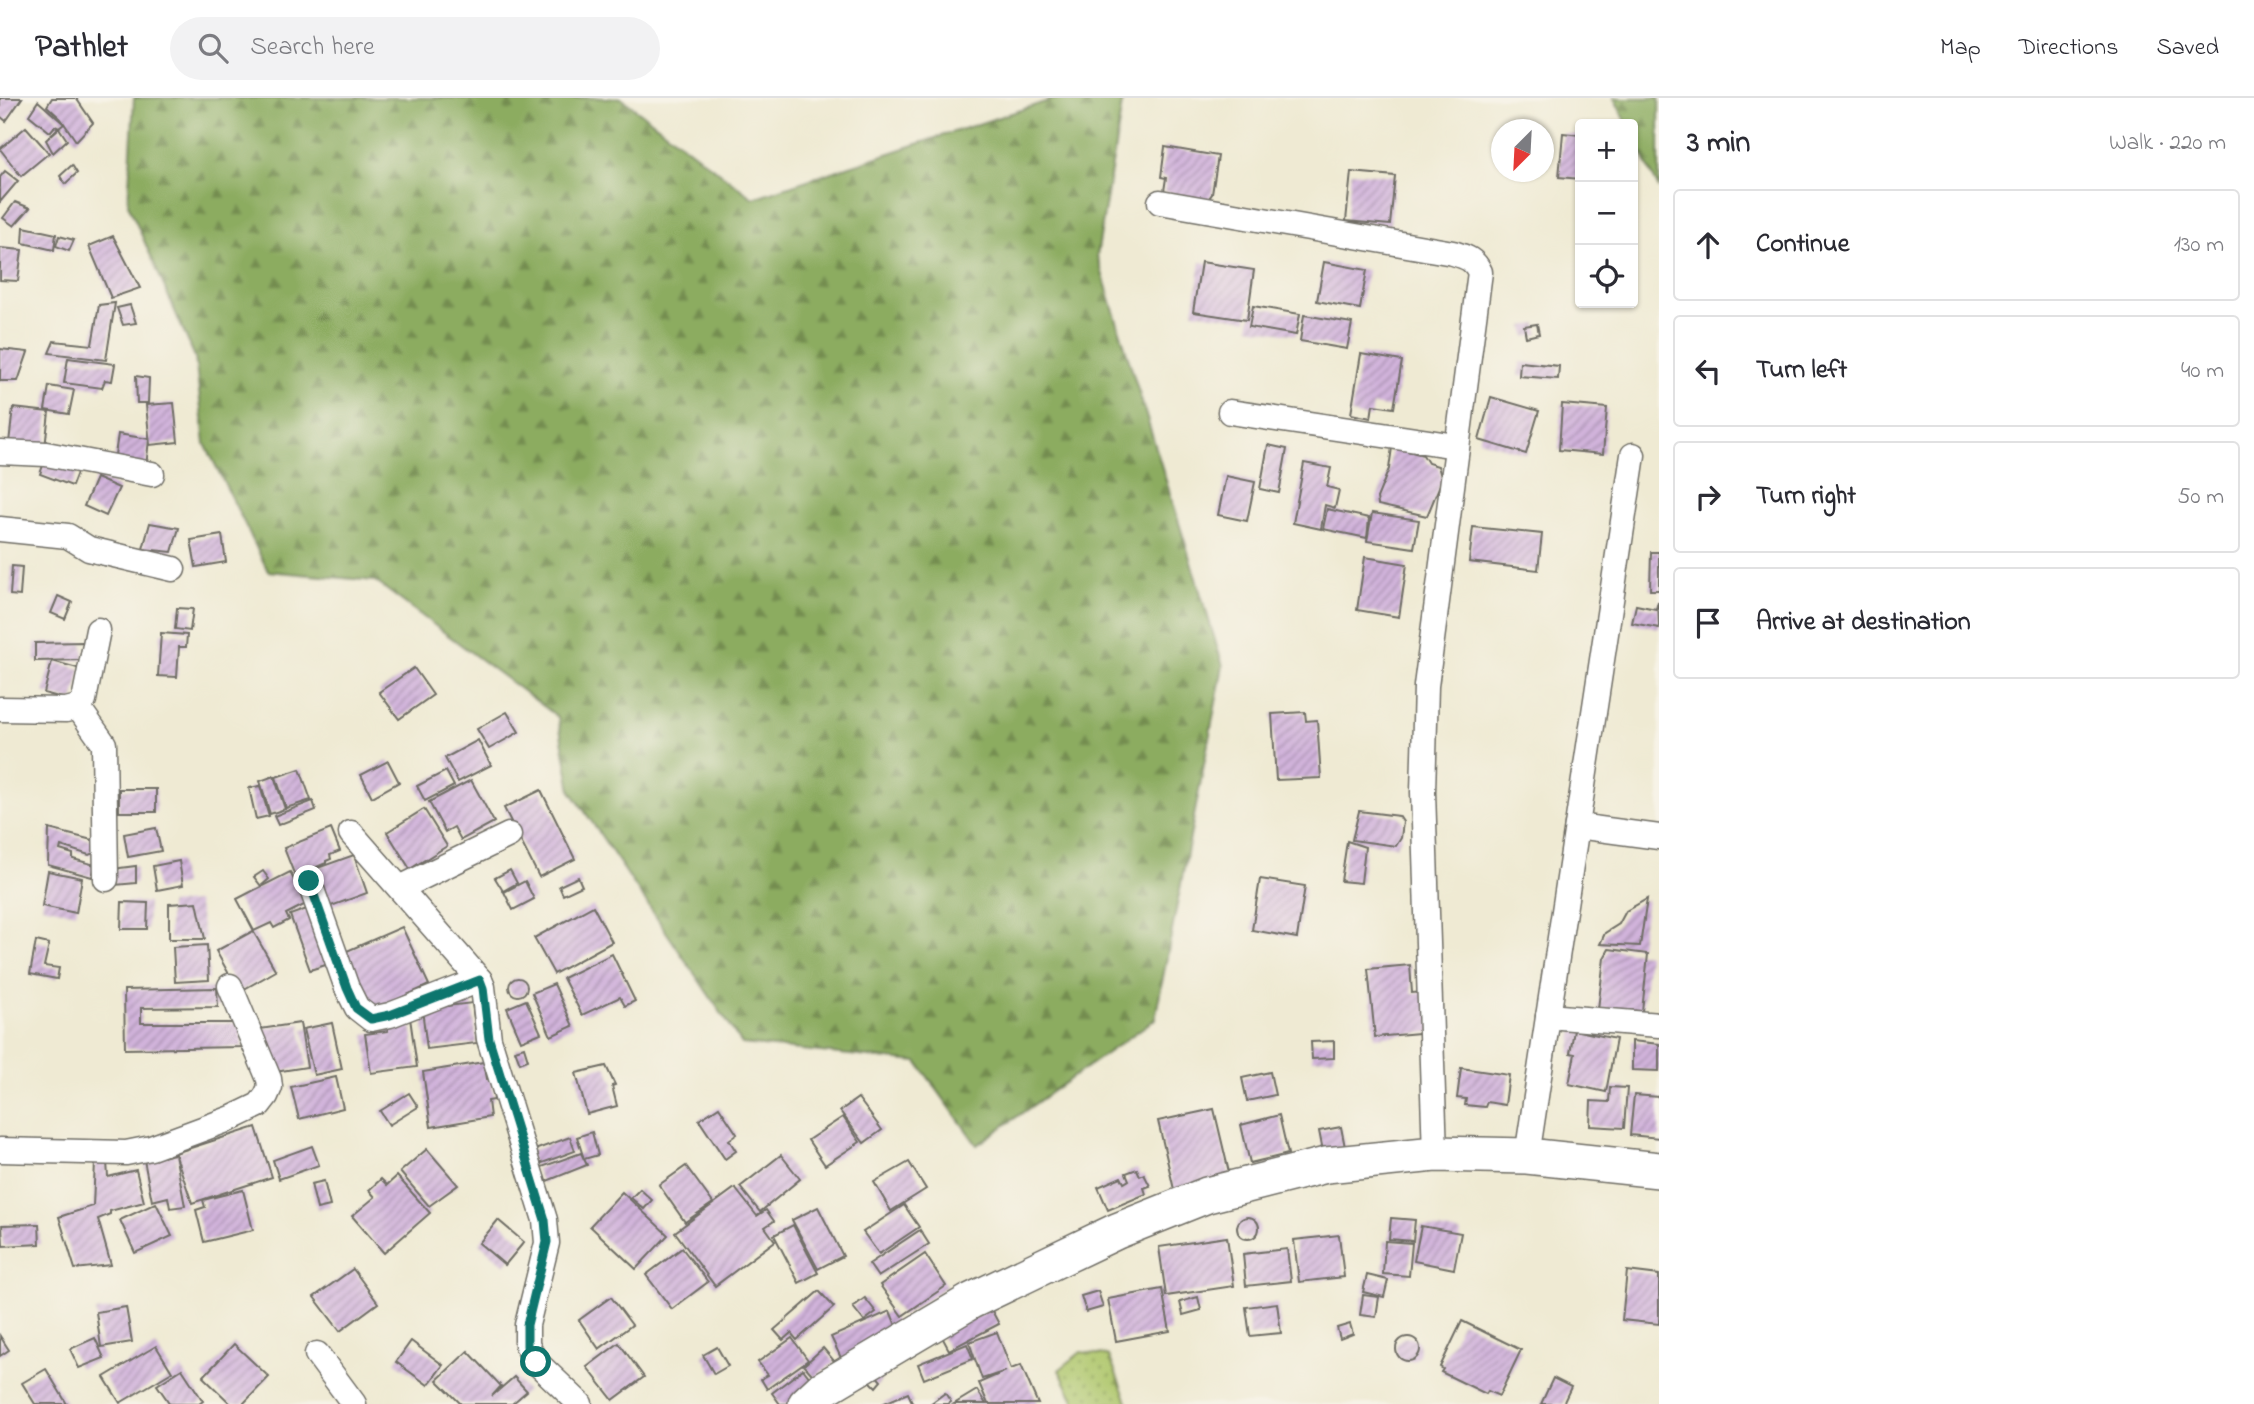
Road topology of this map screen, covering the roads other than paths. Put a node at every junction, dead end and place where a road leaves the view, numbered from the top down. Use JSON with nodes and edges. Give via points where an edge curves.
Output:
{"nodes":[{"id":1,"x":1160,"y":202,"type":"dead end"},
{"id":2,"x":1230,"y":412,"type":"dead end"},
{"id":3,"x":1457,"y":446,"type":"junction"},
{"id":4,"x":0,"y":452,"type":"edge"},
{"id":5,"x":1633,"y":455,"type":"dead end"},
{"id":6,"x":152,"y":474,"type":"dead end"},
{"id":7,"x":0,"y":529,"type":"edge"},
{"id":8,"x":173,"y":569,"type":"dead end"},
{"id":9,"x":98,"y":630,"type":"dead end"},
{"id":10,"x":78,"y":707,"type":"junction"},
{"id":11,"x":0,"y":709,"type":"edge"},
{"id":12,"x":1577,"y":826,"type":"junction"},
{"id":13,"x":351,"y":833,"type":"dead end"},
{"id":14,"x":509,"y":835,"type":"dead end"},
{"id":15,"x":1659,"y":837,"type":"edge"},
{"id":16,"x":106,"y":879,"type":"dead end"},
{"id":17,"x":309,"y":881,"type":"dead end"},
{"id":18,"x":400,"y":888,"type":"junction"},
{"id":19,"x":480,"y":980,"type":"junction"},
{"id":20,"x":230,"y":986,"type":"dead end"},
{"id":21,"x":1548,"y":1016,"type":"junction"},
{"id":22,"x":1659,"y":1025,"type":"edge"},
{"id":23,"x":0,"y":1150,"type":"edge"},
{"id":24,"x":1435,"y":1154,"type":"junction"},
{"id":25,"x":1527,"y":1156,"type":"junction"},
{"id":26,"x":1659,"y":1170,"type":"edge"},
{"id":27,"x":317,"y":1354,"type":"dead end"},
{"id":28,"x":820,"y":1399,"type":"edge"},
{"id":29,"x":354,"y":1404,"type":"edge"},
{"id":30,"x":580,"y":1404,"type":"edge"}],
"edges":[{"from":1,"to":3,"type":"street","via":[[1468,257],[1480,272]]},
{"from":2,"to":3,"type":"street"},
{"from":3,"to":24,"type":"street","via":[[1426,686],[1423,792]]},
{"from":4,"to":6,"type":"street","via":[[46,454]]},
{"from":5,"to":12,"type":"street"},
{"from":7,"to":8,"type":"street","via":[[68,536],[89,549]]},
{"from":9,"to":10,"type":"street","via":[[84,700]]},
{"from":10,"to":11,"type":"street"},
{"from":10,"to":16,"type":"street","via":[[104,744]]},
{"from":12,"to":15,"type":"street"},
{"from":12,"to":21,"type":"street"},
{"from":13,"to":18,"type":"street"},
{"from":14,"to":18,"type":"street"},
{"from":17,"to":19,"type":"street","via":[[347,988],[356,1008],[371,1019]]},
{"from":18,"to":19,"type":"street"},
{"from":19,"to":30,"type":"street","via":[[489,1039],[545,1220],[547,1242],[527,1325],[527,1346],[536,1362]]},
{"from":20,"to":23,"type":"street","via":[[269,1079],[270,1087],[260,1105],[151,1148],[126,1153]]},
{"from":21,"to":22,"type":"street"},
{"from":21,"to":25,"type":"street"},
{"from":24,"to":25,"type":"street"},
{"from":24,"to":28,"type":"street","via":[[1326,1165],[1207,1195],[1117,1231],[971,1301]]},
{"from":25,"to":26,"type":"street"},
{"from":27,"to":29,"type":"street"}]}
